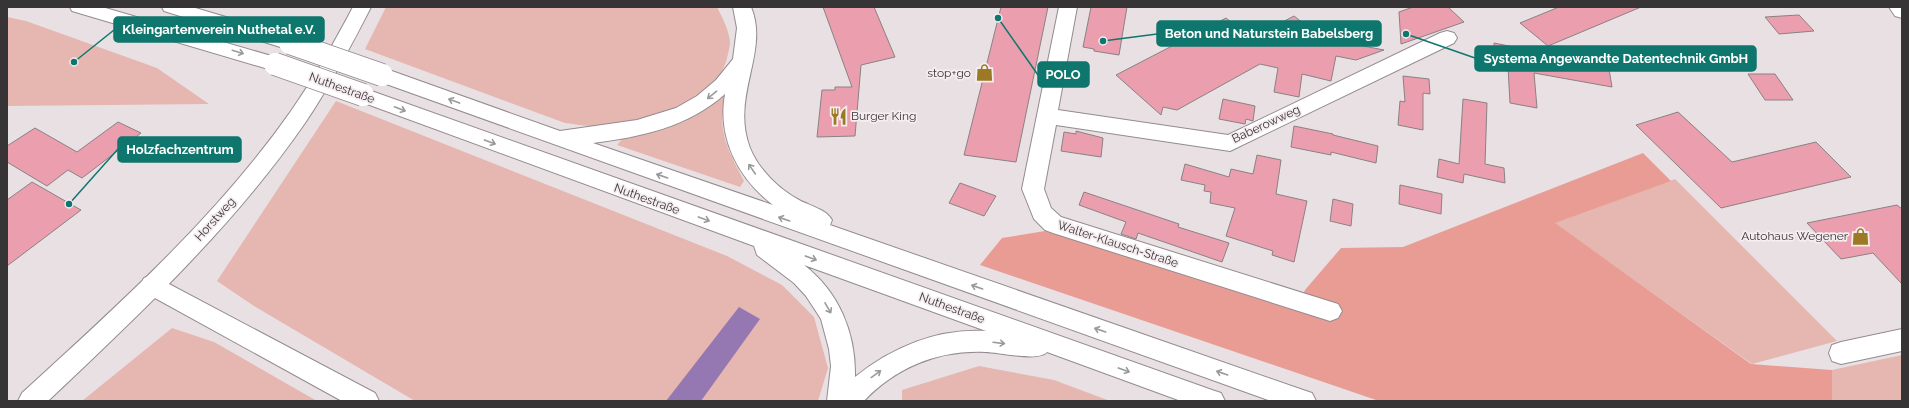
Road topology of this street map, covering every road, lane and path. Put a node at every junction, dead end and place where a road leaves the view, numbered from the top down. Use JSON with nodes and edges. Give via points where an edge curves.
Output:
{"nodes":[{"id":1,"x":79,"y":7,"type":"edge"},
{"id":2,"x":171,"y":7,"type":"edge"},
{"id":3,"x":362,"y":7,"type":"edge"},
{"id":4,"x":742,"y":7,"type":"edge"},
{"id":5,"x":1068,"y":7,"type":"edge"},
{"id":6,"x":1898,"y":7,"type":"edge"},
{"id":7,"x":1902,"y":12,"type":"edge"},
{"id":8,"x":1448,"y":38,"type":"dead end"},
{"id":9,"x":744,"y":54,"type":"junction"},
{"id":10,"x":1047,"y":116,"type":"junction"},
{"id":11,"x":556,"y":138,"type":"junction"},
{"id":12,"x":748,"y":235,"type":"junction"},
{"id":13,"x":887,"y":255,"type":"junction"},
{"id":14,"x":152,"y":285,"type":"junction"},
{"id":15,"x":1330,"y":311,"type":"dead end"},
{"id":16,"x":1902,"y":340,"type":"edge"},
{"id":17,"x":1074,"y":352,"type":"junction"},
{"id":18,"x":1841,"y":353,"type":"dead end"},
{"id":19,"x":31,"y":401,"type":"edge"},
{"id":20,"x":366,"y":401,"type":"edge"},
{"id":21,"x":840,"y":401,"type":"edge"},
{"id":22,"x":848,"y":401,"type":"edge"},
{"id":23,"x":1212,"y":401,"type":"edge"},
{"id":24,"x":1303,"y":401,"type":"edge"}],
"edges":[{"from":1,"to":12,"type":"main road","name":"Nuthestraße","one_way":true,"bridge":true,"via":[[275,64]]},
{"from":11,"to":2,"type":"main road","one_way":true,"bridge":true,"via":[[290,42]]},
{"from":3,"to":14,"type":"main road","name":"Horstweg","via":[[324,77],[297,118],[235,196]]},
{"from":4,"to":9,"type":"main road","via":[[747,24]]},
{"from":5,"to":10,"type":"main road","name":"Walter-Klausch-Straße"},
{"from":6,"to":7,"type":"main road"},
{"from":8,"to":10,"type":"main road","name":"Baberowweg","via":[[1230,143]]},
{"from":9,"to":11,"type":"main road","one_way":true,"via":[[732,75],[712,95],[671,119],[622,132]]},
{"from":13,"to":9,"type":"main road","one_way":true,"via":[[778,198],[752,171],[737,141],[734,126],[735,96]]},
{"from":10,"to":15,"type":"main road","name":"Walter-Klausch-Straße","via":[[1033,189],[1042,213],[1053,224]]},
{"from":13,"to":11,"type":"main road","one_way":true},
{"from":12,"to":17,"type":"main road","name":"Nuthestraße","one_way":true},
{"from":12,"to":21,"type":"main road","one_way":true,"via":[[802,276],[831,313],[839,333],[844,363]]},
{"from":24,"to":13,"type":"main road","one_way":true},
{"from":14,"to":19,"type":"main road","name":"Horstweg"},
{"from":14,"to":20,"type":"main road"},
{"from":16,"to":18,"type":"main road"},
{"from":22,"to":17,"type":"main road","one_way":true,"via":[[888,366],[918,352],[944,344],[984,341]]},
{"from":17,"to":23,"type":"main road","name":"Nuthestraße","one_way":true}]}
